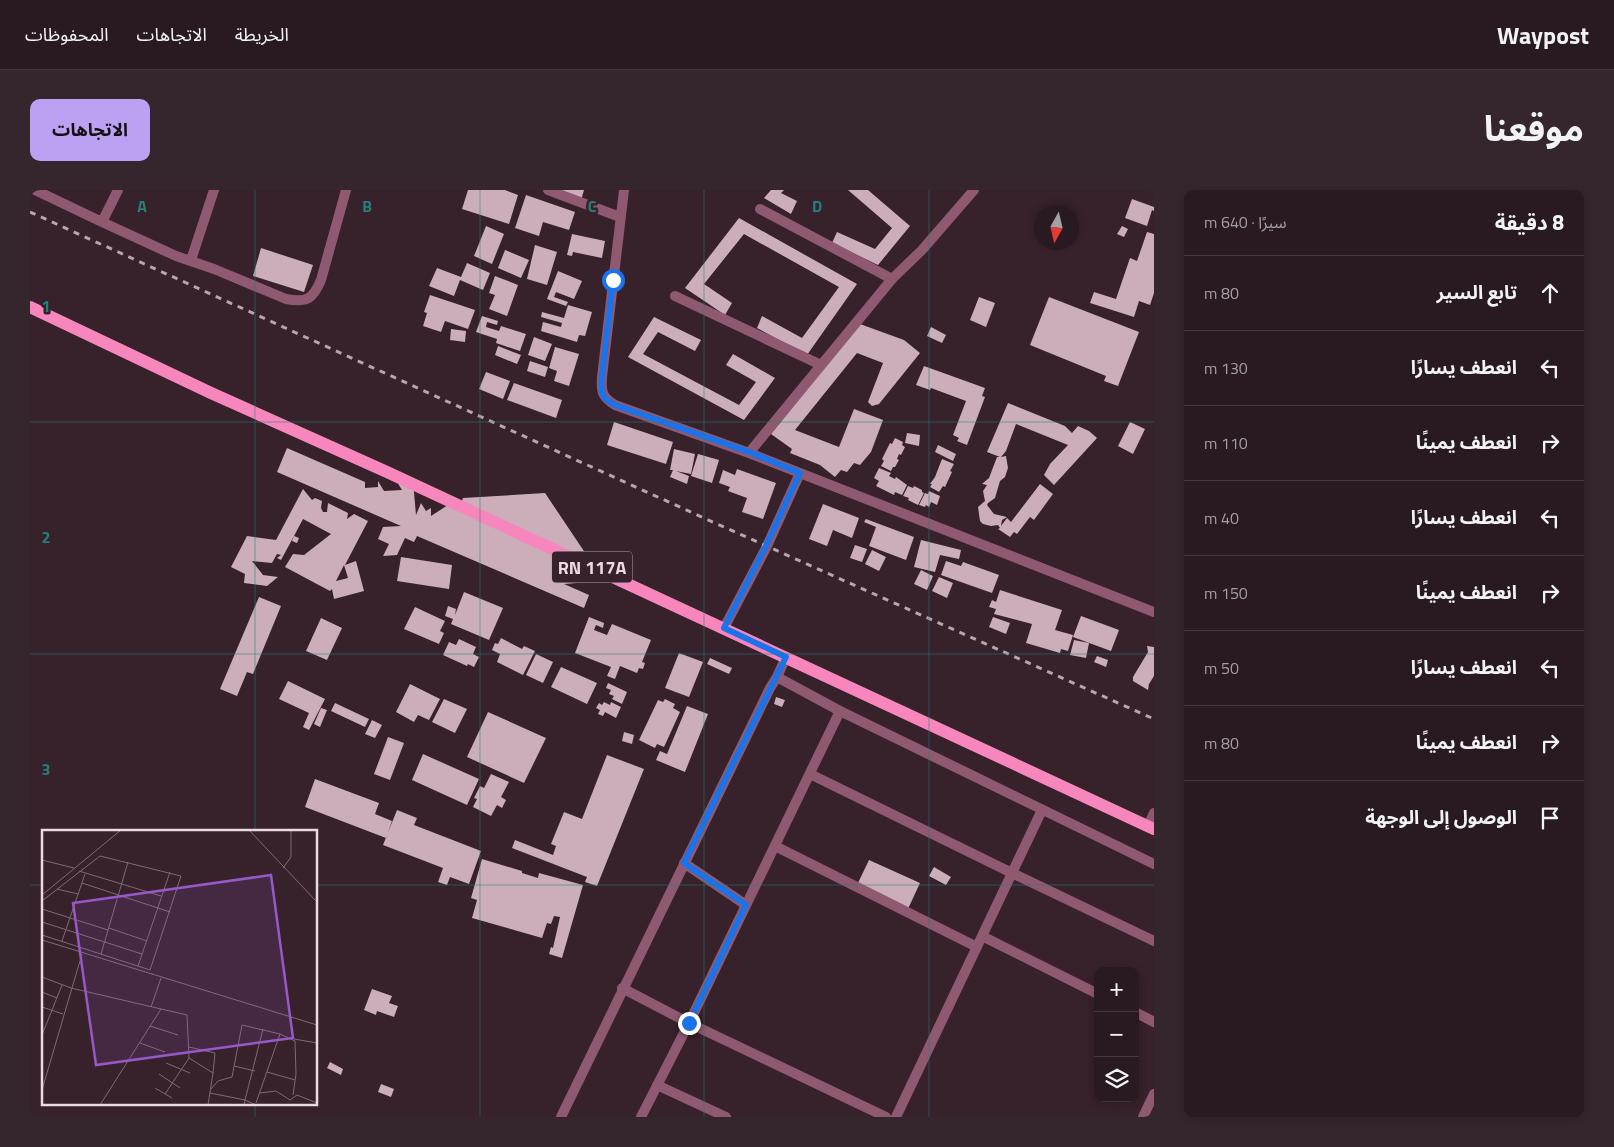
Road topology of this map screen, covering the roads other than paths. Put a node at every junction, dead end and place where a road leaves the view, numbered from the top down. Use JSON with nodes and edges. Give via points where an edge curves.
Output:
{"nodes":[{"id":1,"x":34,"y":190,"type":"edge"},
{"id":2,"x":118,"y":190,"type":"edge"},
{"id":3,"x":214,"y":190,"type":"edge"},
{"id":4,"x":346,"y":190,"type":"edge"},
{"id":5,"x":548,"y":190,"type":"edge"},
{"id":6,"x":624,"y":190,"type":"edge"},
{"id":7,"x":974,"y":190,"type":"edge"},
{"id":8,"x":760,"y":209,"type":"dead end"},
{"id":9,"x":620,"y":217,"type":"junction"},
{"id":10,"x":102,"y":222,"type":"junction"},
{"id":11,"x":191,"y":260,"type":"junction"},
{"id":12,"x":892,"y":279,"type":"junction"},
{"id":13,"x":675,"y":296,"type":"dead end"},
{"id":14,"x":30,"y":307,"type":"edge"},
{"id":15,"x":821,"y":365,"type":"junction"},
{"id":16,"x":749,"y":452,"type":"junction"},
{"id":17,"x":800,"y":473,"type":"junction"},
{"id":18,"x":1154,"y":612,"type":"edge"},
{"id":19,"x":724,"y":628,"type":"junction"},
{"id":20,"x":786,"y":657,"type":"junction"},
{"id":21,"x":777,"y":677,"type":"junction"},
{"id":22,"x":840,"y":711,"type":"junction"},
{"id":23,"x":810,"y":774,"type":"junction"},
{"id":24,"x":1042,"y":810,"type":"junction"},
{"id":25,"x":1154,"y":813,"type":"edge"},
{"id":26,"x":1151,"y":827,"type":"edge"},
{"id":27,"x":775,"y":846,"type":"junction"},
{"id":28,"x":684,"y":863,"type":"junction"},
{"id":29,"x":1154,"y":864,"type":"edge"},
{"id":30,"x":1012,"y":873,"type":"junction"},
{"id":31,"x":746,"y":905,"type":"junction"},
{"id":32,"x":982,"y":936,"type":"junction"},
{"id":33,"x":1154,"y":941,"type":"edge"},
{"id":34,"x":977,"y":947,"type":"junction"},
{"id":35,"x":622,"y":988,"type":"junction"},
{"id":36,"x":1094,"y":992,"type":"edge"},
{"id":37,"x":1139,"y":1014,"type":"edge"},
{"id":38,"x":1154,"y":1022,"type":"edge"},
{"id":39,"x":689,"y":1023,"type":"junction"},
{"id":40,"x":657,"y":1085,"type":"junction"},
{"id":41,"x":1154,"y":1094,"type":"edge"},
{"id":42,"x":561,"y":1117,"type":"edge"},
{"id":43,"x":640,"y":1117,"type":"edge"},
{"id":44,"x":726,"y":1117,"type":"edge"},
{"id":45,"x":886,"y":1117,"type":"edge"},
{"id":46,"x":896,"y":1117,"type":"edge"},
{"id":47,"x":1143,"y":1117,"type":"edge"}],
"edges":[{"from":1,"to":10,"type":"street"},
{"from":2,"to":10,"type":"street"},
{"from":3,"to":11,"type":"street"},
{"from":4,"to":11,"type":"street","via":[[321,280],[310,298],[286,299]]},
{"from":5,"to":9,"type":"street"},
{"from":6,"to":9,"type":"street"},
{"from":7,"to":12,"type":"street"},
{"from":8,"to":12,"type":"street"},
{"from":9,"to":16,"type":"street","via":[[601,392],[615,405]]},
{"from":10,"to":11,"type":"street"},
{"from":12,"to":15,"type":"street"},
{"from":13,"to":15,"type":"street"},
{"from":14,"to":19,"type":"main road","number":"RN 117A"},
{"from":15,"to":16,"type":"street"},
{"from":16,"to":17,"type":"street"},
{"from":17,"to":18,"type":"street"},
{"from":17,"to":19,"type":"street"},
{"from":19,"to":20,"type":"main road","number":"RN 117A"},
{"from":20,"to":21,"type":"street"},
{"from":20,"to":26,"type":"main road","number":"RN 117A"},
{"from":21,"to":22,"type":"street"},
{"from":21,"to":28,"type":"street"},
{"from":22,"to":23,"type":"street"},
{"from":22,"to":24,"type":"street"},
{"from":23,"to":27,"type":"street"},
{"from":23,"to":30,"type":"street"},
{"from":24,"to":29,"type":"street"},
{"from":24,"to":30,"type":"street"},
{"from":25,"to":26,"type":"street"},
{"from":27,"to":31,"type":"street"},
{"from":27,"to":34,"type":"street"},
{"from":28,"to":31,"type":"street"},
{"from":28,"to":35,"type":"street"},
{"from":30,"to":32,"type":"street"},
{"from":30,"to":33,"type":"street"},
{"from":31,"to":39,"type":"street"},
{"from":32,"to":34,"type":"street"},
{"from":32,"to":36,"type":"street"},
{"from":34,"to":46,"type":"street"},
{"from":35,"to":39,"type":"street"},
{"from":35,"to":42,"type":"street"},
{"from":37,"to":38,"type":"street"},
{"from":39,"to":40,"type":"street"},
{"from":39,"to":45,"type":"street"},
{"from":40,"to":43,"type":"street"},
{"from":40,"to":44,"type":"street"},
{"from":41,"to":47,"type":"street"}]}
